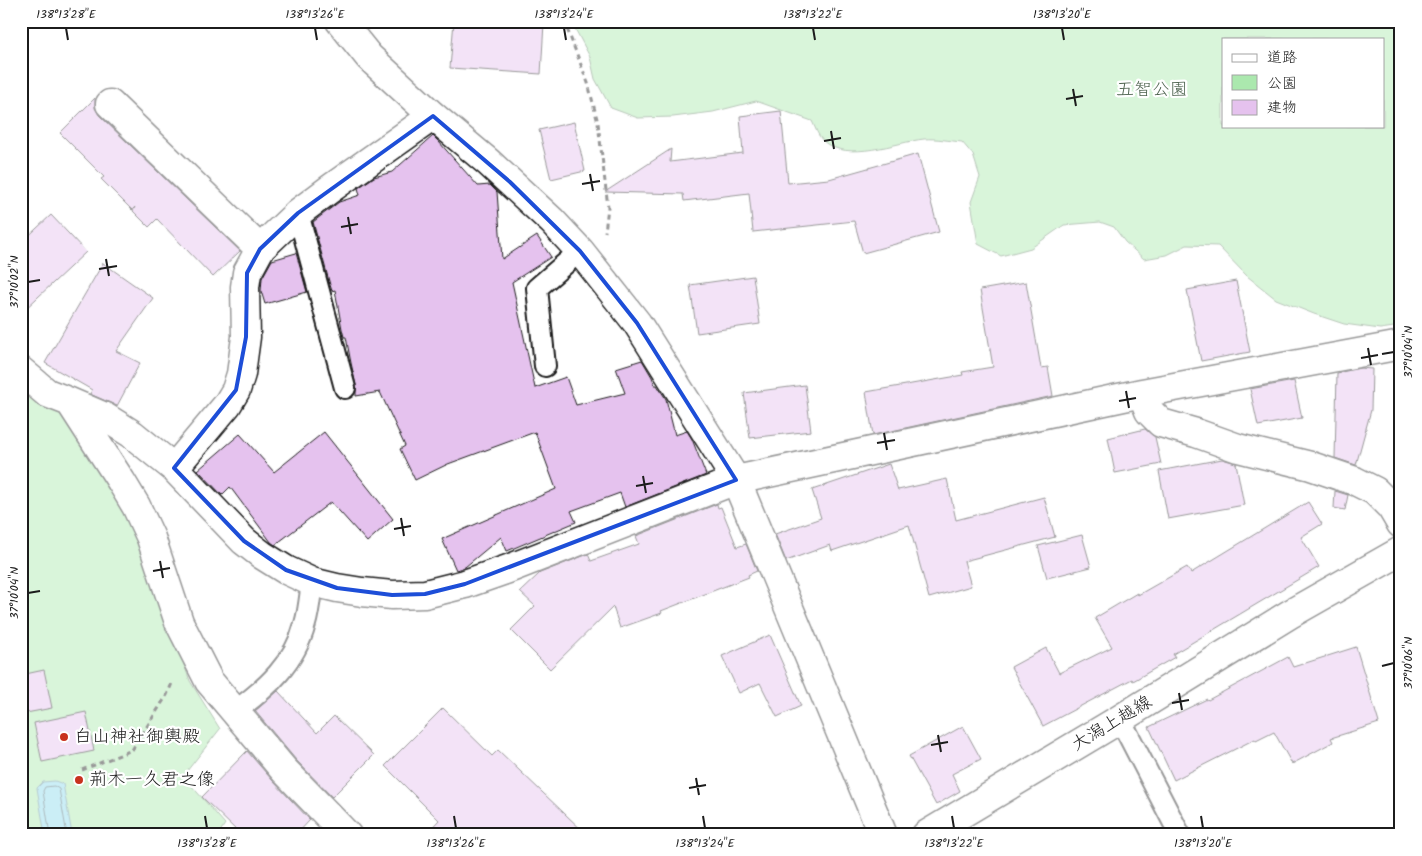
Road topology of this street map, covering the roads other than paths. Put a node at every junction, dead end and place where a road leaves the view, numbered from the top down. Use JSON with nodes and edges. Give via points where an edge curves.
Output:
{"nodes":[{"id":1,"x":340,"y":21,"type":"edge"},
{"id":2,"x":110,"y":104,"type":"dead end"},
{"id":3,"x":433,"y":116,"type":"junction"},
{"id":4,"x":298,"y":213,"type":"junction"},
{"id":5,"x":260,"y":249,"type":"junction"},
{"id":6,"x":580,"y":251,"type":"junction"},
{"id":7,"x":1401,"y":345,"type":"edge"},
{"id":8,"x":545,"y":366,"type":"dead end"},
{"id":9,"x":21,"y":371,"type":"edge"},
{"id":10,"x":345,"y":388,"type":"dead end"},
{"id":11,"x":1142,"y":393,"type":"junction"},
{"id":12,"x":70,"y":402,"type":"junction"},
{"id":13,"x":174,"y":468,"type":"junction"},
{"id":14,"x":736,"y":480,"type":"junction"},
{"id":15,"x":1401,"y":524,"type":"edge"},
{"id":16,"x":1401,"y":551,"type":"edge"},
{"id":17,"x":312,"y":582,"type":"junction"},
{"id":18,"x":234,"y":712,"type":"junction"},
{"id":19,"x":1120,"y":720,"type":"junction"},
{"id":20,"x":347,"y":835,"type":"edge"},
{"id":21,"x":884,"y":835,"type":"edge"},
{"id":22,"x":926,"y":835,"type":"edge"},
{"id":23,"x":1180,"y":835,"type":"edge"}],
"edges":[{"from":1,"to":3,"type":"street","via":[[369,57]]},
{"from":2,"to":5,"type":"street"},
{"from":3,"to":4,"type":"street"},
{"from":3,"to":6,"type":"street","via":[[510,182]]},
{"from":4,"to":5,"type":"street"},
{"from":4,"to":10,"type":"lane"},
{"from":5,"to":13,"type":"street","via":[[247,273],[246,338],[236,390]]},
{"from":6,"to":8,"type":"lane","via":[[537,288]]},
{"from":6,"to":14,"type":"street","via":[[637,323]]},
{"from":7,"to":11,"type":"street"},
{"from":9,"to":12,"type":"street","via":[[47,393]]},
{"from":11,"to":14,"type":"street"},
{"from":11,"to":15,"type":"street","via":[[1149,411],[1161,423],[1355,481],[1375,491],[1391,507]]},
{"from":12,"to":13,"type":"street","via":[[105,417],[132,434]]},
{"from":12,"to":18,"type":"street","via":[[136,506],[151,538],[179,622],[209,681]]},
{"from":13,"to":17,"type":"street","via":[[244,541],[286,570]]},
{"from":14,"to":17,"type":"street","via":[[508,569],[425,594],[353,591]]},
{"from":14,"to":21,"type":"street"},
{"from":16,"to":19,"type":"street","name":"大潟上越線","via":[[1290,614]]},
{"from":17,"to":18,"type":"lane","via":[[305,624],[292,656],[266,687]]},
{"from":18,"to":20,"type":"street"},
{"from":19,"to":22,"type":"street","name":"大潟上越線"},
{"from":19,"to":23,"type":"lane"}]}
